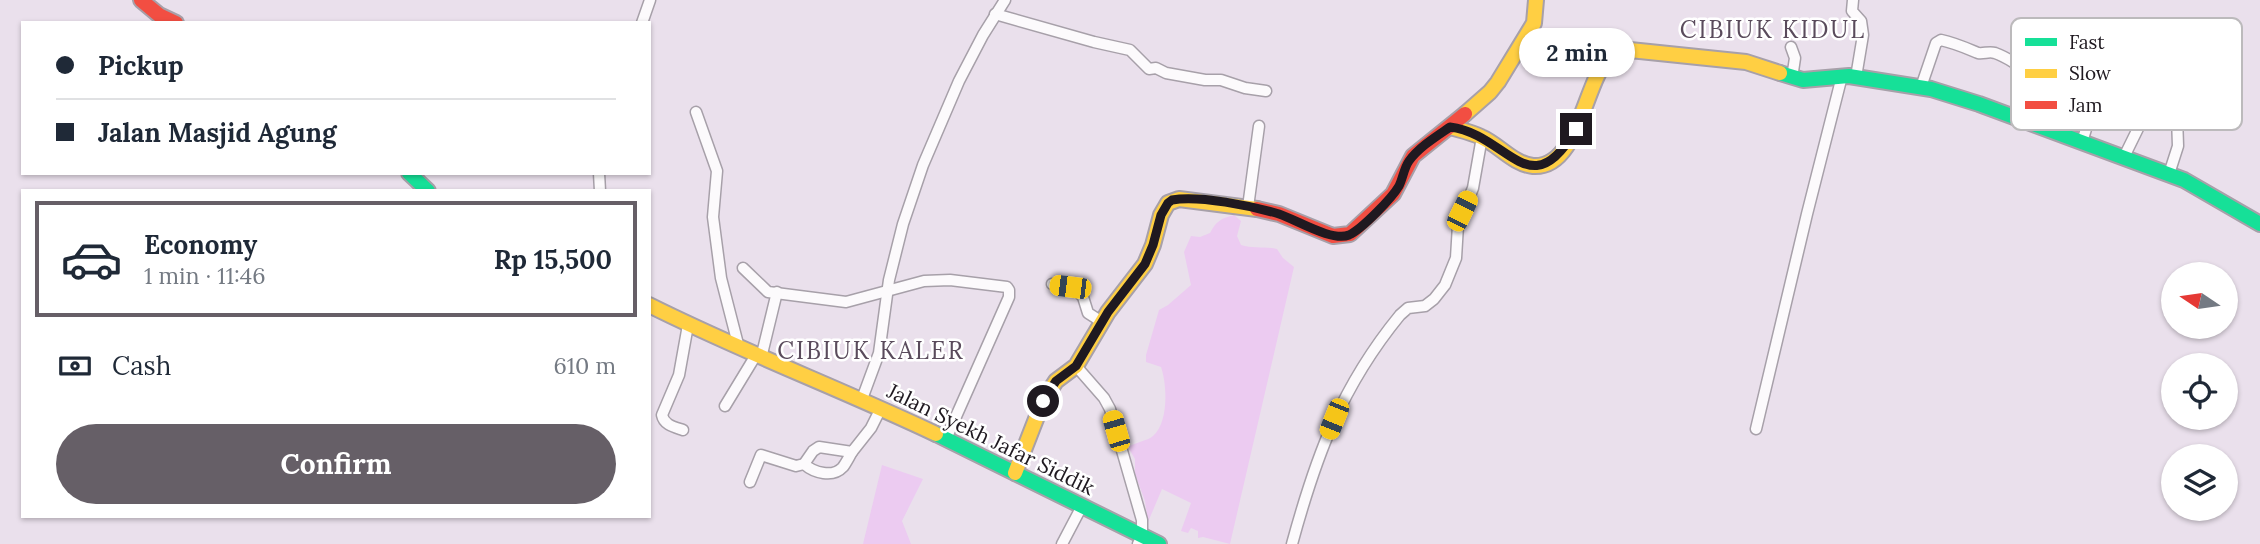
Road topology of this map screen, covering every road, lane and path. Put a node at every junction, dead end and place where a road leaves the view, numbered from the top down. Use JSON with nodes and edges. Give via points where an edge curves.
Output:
{"nodes":[{"id":1,"x":141,"y":0,"type":"edge"},
{"id":2,"x":650,"y":0,"type":"edge"},
{"id":3,"x":1005,"y":0,"type":"edge"},
{"id":4,"x":1536,"y":0,"type":"edge"},
{"id":5,"x":1853,"y":0,"type":"edge"},
{"id":6,"x":995,"y":14,"type":"junction"},
{"id":7,"x":172,"y":21,"type":"edge"},
{"id":8,"x":643,"y":21,"type":"edge"},
{"id":9,"x":1791,"y":47,"type":"dead end"},
{"id":10,"x":2011,"y":62,"type":"edge"},
{"id":11,"x":1849,"y":76,"type":"junction"},
{"id":12,"x":1792,"y":78,"type":"junction"},
{"id":13,"x":1921,"y":87,"type":"junction"},
{"id":14,"x":1266,"y":91,"type":"dead end"},
{"id":15,"x":695,"y":112,"type":"dead end"},
{"id":16,"x":2011,"y":116,"type":"edge"},
{"id":17,"x":1259,"y":126,"type":"dead end"},
{"id":18,"x":1450,"y":127,"type":"junction"},
{"id":19,"x":2049,"y":130,"type":"edge"},
{"id":20,"x":2086,"y":130,"type":"edge"},
{"id":21,"x":2137,"y":130,"type":"edge"},
{"id":22,"x":2178,"y":130,"type":"edge"},
{"id":23,"x":1482,"y":137,"type":"junction"},
{"id":24,"x":2082,"y":142,"type":"junction"},
{"id":25,"x":2124,"y":157,"type":"junction"},
{"id":26,"x":2169,"y":174,"type":"junction"},
{"id":27,"x":411,"y":175,"type":"edge"},
{"id":28,"x":426,"y":189,"type":"edge"},
{"id":29,"x":1248,"y":207,"type":"junction"},
{"id":30,"x":2260,"y":224,"type":"edge"},
{"id":31,"x":743,"y":268,"type":"dead end"},
{"id":32,"x":1052,"y":284,"type":"dead end"},
{"id":33,"x":888,"y":290,"type":"junction"},
{"id":34,"x":777,"y":292,"type":"junction"},
{"id":35,"x":651,"y":306,"type":"edge"},
{"id":36,"x":1102,"y":322,"type":"junction"},
{"id":37,"x":688,"y":325,"type":"junction"},
{"id":38,"x":739,"y":348,"type":"junction"},
{"id":39,"x":759,"y":357,"type":"junction"},
{"id":40,"x":1076,"y":366,"type":"junction"},
{"id":41,"x":862,"y":399,"type":"junction"},
{"id":42,"x":725,"y":407,"type":"dead end"},
{"id":43,"x":881,"y":408,"type":"junction"},
{"id":44,"x":1756,"y":429,"type":"dead end"},
{"id":45,"x":683,"y":430,"type":"dead end"},
{"id":46,"x":946,"y":439,"type":"junction"},
{"id":47,"x":852,"y":452,"type":"junction"},
{"id":48,"x":804,"y":464,"type":"junction"},
{"id":49,"x":1015,"y":473,"type":"junction"},
{"id":50,"x":750,"y":482,"type":"dead end"},
{"id":51,"x":1082,"y":506,"type":"junction"},
{"id":52,"x":1140,"y":540,"type":"edge"},
{"id":53,"x":1062,"y":544,"type":"edge"},
{"id":54,"x":1159,"y":544,"type":"edge"},
{"id":55,"x":1292,"y":544,"type":"edge"}],
"edges":[{"from":1,"to":7,"type":"street"},
{"from":2,"to":8,"type":"street"},
{"from":3,"to":6,"type":"street"},
{"from":4,"to":18,"type":"street","via":[[1534,23],[1498,82]]},
{"from":5,"to":11,"type":"street","via":[[1852,11],[1861,21],[1863,36]]},
{"from":6,"to":14,"type":"street","via":[[1127,49],[1149,69]]},
{"from":6,"to":33,"type":"street","via":[[959,81],[923,165]]},
{"from":9,"to":12,"type":"street","via":[[1795,58]]},
{"from":10,"to":13,"type":"street","via":[[1941,40]]},
{"from":11,"to":12,"type":"street"},
{"from":11,"to":13,"type":"street"},
{"from":11,"to":44,"type":"street","via":[[1807,214]]},
{"from":12,"to":23,"type":"street","via":[[1735,60],[1616,52],[1604,63],[1566,147],[1551,161],[1539,166],[1523,164]]},
{"from":13,"to":16,"type":"street"},
{"from":15,"to":38,"type":"street","via":[[717,170],[713,217],[721,278]]},
{"from":17,"to":29,"type":"street"},
{"from":18,"to":23,"type":"street"},
{"from":18,"to":29,"type":"street","via":[[1413,156],[1394,194],[1350,234],[1333,236]]},
{"from":19,"to":24,"type":"street"},
{"from":20,"to":24,"type":"street"},
{"from":21,"to":25,"type":"street"},
{"from":22,"to":26,"type":"street"},
{"from":23,"to":55,"type":"street","via":[[1473,188],[1458,225],[1455,258],[1445,285],[1425,306],[1408,308],[1400,315],[1354,379],[1318,459]]},
{"from":24,"to":25,"type":"street"},
{"from":25,"to":26,"type":"street"},
{"from":26,"to":30,"type":"street"},
{"from":27,"to":28,"type":"street"},
{"from":29,"to":36,"type":"street","via":[[1179,199],[1168,203],[1145,264]]},
{"from":31,"to":34,"type":"street","via":[[768,292]]},
{"from":32,"to":36,"type":"street","via":[[1075,289],[1089,314]]},
{"from":33,"to":34,"type":"street","via":[[850,302]]},
{"from":33,"to":41,"type":"street","via":[[879,353]]},
{"from":33,"to":46,"type":"street","via":[[940,280],[1009,290]]},
{"from":34,"to":39,"type":"street"},
{"from":35,"to":37,"type":"street","name":"Jalan Syekh Jafar Siddik"},
{"from":36,"to":40,"type":"street"},
{"from":37,"to":38,"type":"street","name":"Jalan Syekh Jafar Siddik"},
{"from":37,"to":45,"type":"street","via":[[679,375],[662,415],[669,425]]},
{"from":38,"to":39,"type":"street","name":"Jalan Syekh Jafar Siddik"},
{"from":39,"to":41,"type":"street","name":"Jalan Syekh Jafar Siddik"},
{"from":39,"to":42,"type":"street"},
{"from":40,"to":49,"type":"street","via":[[1056,381],[1043,401]]},
{"from":40,"to":52,"type":"street","via":[[1110,409],[1142,520]]},
{"from":41,"to":43,"type":"street","name":"Jalan Syekh Jafar Siddik"},
{"from":43,"to":46,"type":"street","name":"Jalan Syekh Jafar Siddik"},
{"from":43,"to":47,"type":"street"},
{"from":46,"to":49,"type":"street","name":"Jalan Syekh Jafar Siddik"},
{"from":47,"to":48,"type":"street","via":[[819,447]]},
{"from":47,"to":48,"type":"street","via":[[841,470],[833,473],[810,470]]},
{"from":48,"to":50,"type":"street","via":[[796,466],[761,455]]},
{"from":49,"to":51,"type":"street","name":"Jalan Syekh Jafar Siddik"},
{"from":51,"to":52,"type":"street","name":"Jalan Syekh Jafar Siddik"},
{"from":51,"to":53,"type":"street"},
{"from":52,"to":54,"type":"street","name":"Jalan Syekh Jafar Siddik"}]}
